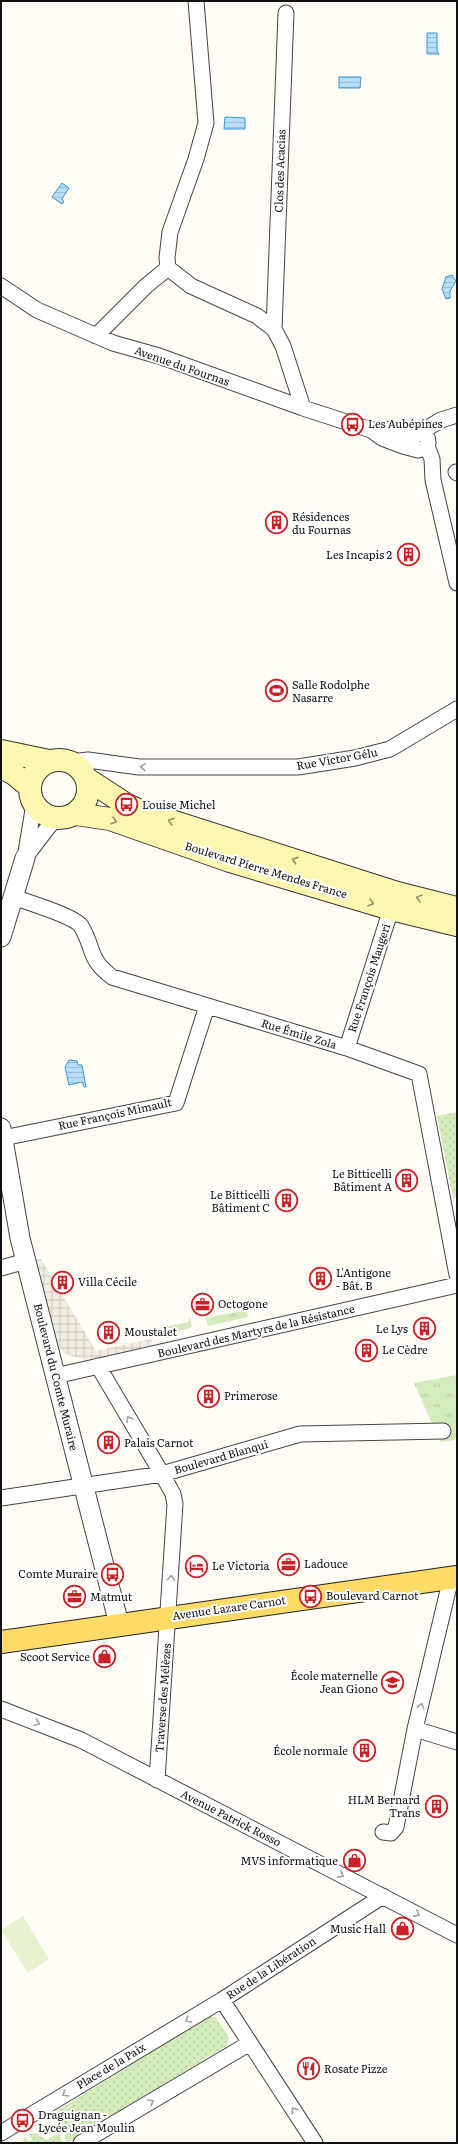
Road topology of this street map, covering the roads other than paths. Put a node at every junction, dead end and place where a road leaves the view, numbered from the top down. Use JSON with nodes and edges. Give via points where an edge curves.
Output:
{"nodes":[{"id":1,"x":196,"y":1,"type":"edge"},
{"id":2,"x":286,"y":13,"type":"dead end"},
{"id":3,"x":168,"y":268,"type":"junction"},
{"id":4,"x":4,"y":294,"type":"edge"},
{"id":5,"x":274,"y":329,"type":"junction"},
{"id":6,"x":96,"y":336,"type":"junction"},
{"id":7,"x":303,"y":408,"type":"junction"},
{"id":8,"x":454,"y":416,"type":"edge"},
{"id":9,"x":420,"y":443,"type":"junction"},
{"id":10,"x":457,"y":582,"type":"edge"},
{"id":11,"x":457,"y":709,"type":"edge"},
{"id":12,"x":1,"y":751,"type":"edge"},
{"id":13,"x":49,"y":761,"type":"junction"},
{"id":14,"x":71,"y":762,"type":"junction"},
{"id":15,"x":1,"y":767,"type":"edge"},
{"id":16,"x":87,"y":779,"type":"junction"},
{"id":17,"x":32,"y":796,"type":"junction"},
{"id":18,"x":66,"y":816,"type":"junction"},
{"id":19,"x":25,"y":858,"type":"junction"},
{"id":20,"x":14,"y":897,"type":"junction"},
{"id":21,"x":457,"y":908,"type":"edge"},
{"id":22,"x":391,"y":909,"type":"junction"},
{"id":23,"x":457,"y":924,"type":"edge"},
{"id":24,"x":1,"y":937,"type":"edge"},
{"id":25,"x":207,"y":1006,"type":"junction"},
{"id":26,"x":346,"y":1048,"type":"junction"},
{"id":27,"x":2,"y":1133,"type":"edge"},
{"id":28,"x":26,"y":1261,"type":"junction"},
{"id":29,"x":1,"y":1268,"type":"edge"},
{"id":30,"x":457,"y":1275,"type":"edge"},
{"id":31,"x":457,"y":1285,"type":"edge"},
{"id":32,"x":98,"y":1366,"type":"junction"},
{"id":33,"x":55,"y":1376,"type":"junction"},
{"id":34,"x":443,"y":1431,"type":"dead end"},
{"id":35,"x":162,"y":1474,"type":"junction"},
{"id":36,"x":83,"y":1484,"type":"junction"},
{"id":37,"x":1,"y":1498,"type":"edge"},
{"id":38,"x":454,"y":1577,"type":"edge"},
{"id":39,"x":168,"y":1617,"type":"junction"},
{"id":40,"x":119,"y":1624,"type":"junction"},
{"id":41,"x":1,"y":1642,"type":"edge"},
{"id":42,"x":1,"y":1709,"type":"edge"},
{"id":43,"x":415,"y":1729,"type":"junction"},
{"id":44,"x":457,"y":1742,"type":"edge"},
{"id":45,"x":157,"y":1780,"type":"junction"},
{"id":46,"x":383,"y":1832,"type":"dead end"},
{"id":47,"x":383,"y":1896,"type":"junction"},
{"id":48,"x":457,"y":1935,"type":"edge"},
{"id":49,"x":222,"y":2000,"type":"junction"},
{"id":50,"x":250,"y":2043,"type":"junction"},
{"id":51,"x":1,"y":2133,"type":"edge"},
{"id":52,"x":81,"y":2143,"type":"edge"},
{"id":53,"x":315,"y":2143,"type":"edge"}],
"edges":[{"from":1,"to":3,"type":"street","via":[[206,123],[170,232]]},
{"from":2,"to":5,"type":"street","name":"Clos des Acacias"},
{"from":3,"to":5,"type":"street","via":[[191,286],[257,316]]},
{"from":3,"to":6,"type":"street","via":[[146,286]]},
{"from":4,"to":6,"type":"street","name":"Avenue du Fournas"},
{"from":5,"to":7,"type":"street","via":[[283,346]]},
{"from":6,"to":7,"type":"street","name":"Avenue du Fournas"},
{"from":7,"to":9,"type":"street","name":"Avenue du Fournas","via":[[371,430],[385,429]]},
{"from":8,"to":9,"type":"street","via":[[446,428]]},
{"from":9,"to":10,"type":"street","via":[[433,480]]},
{"from":11,"to":14,"type":"street","name":"Rue Victor Gélu","one_way":true,"via":[[390,749],[355,758],[298,767],[139,767],[88,760]]},
{"from":12,"to":13,"type":"main road"},
{"from":13,"to":14,"type":"main road"},
{"from":13,"to":17,"type":"main road","via":[[33,776]]},
{"from":14,"to":16,"type":"main road","via":[[81,769]]},
{"from":15,"to":17,"type":"main road","via":[[14,774]]},
{"from":16,"to":18,"type":"main road","via":[[89,789],[83,807]]},
{"from":21,"to":16,"type":"main road","name":"Boulevard Pierre Mendes France","one_way":true,"via":[[398,893],[140,811],[127,806]]},
{"from":17,"to":18,"type":"main road","via":[[48,816]]},
{"from":17,"to":19,"type":"street"},
{"from":18,"to":19,"type":"street","via":[[49,826]]},
{"from":18,"to":22,"type":"main road","name":"Boulevard Pierre Mendes France","one_way":true,"via":[[110,819],[230,861]]},
{"from":19,"to":20,"type":"street"},
{"from":20,"to":24,"type":"street"},
{"from":20,"to":25,"type":"street","name":"Rue Émile Zola","via":[[70,918],[80,925],[93,957],[112,977]]},
{"from":22,"to":23,"type":"main road","name":"Boulevard Pierre Mendes France"},
{"from":22,"to":26,"type":"street","name":"Rue François Maugeri"},
{"from":25,"to":26,"type":"street","name":"Rue Émile Zola"},
{"from":25,"to":27,"type":"street","name":"Rue François Mimault","via":[[176,1103]]},
{"from":26,"to":30,"type":"street","name":"Rue Émile Zola","via":[[418,1074]]},
{"from":27,"to":28,"type":"street","name":"Boulevard du Comte Muraire"},
{"from":28,"to":29,"type":"street"},
{"from":28,"to":33,"type":"street","name":"Boulevard du Comte Muraire"},
{"from":31,"to":32,"type":"street","name":"Boulevard des Martyrs de la Résistance"},
{"from":32,"to":33,"type":"street","name":"Boulevard des Martyrs de la Résistance"},
{"from":35,"to":32,"type":"street","name":"Traverse des Mélèzes","one_way":true},
{"from":33,"to":36,"type":"street","name":"Boulevard du Comte Muraire"},
{"from":34,"to":35,"type":"street","name":"Boulevard Blanqui","via":[[300,1434]]},
{"from":35,"to":36,"type":"street","name":"Boulevard Blanqui"},
{"from":39,"to":35,"type":"street","name":"Traverse des Mélèzes","one_way":true,"via":[[175,1504],[173,1494]]},
{"from":36,"to":37,"type":"street","name":"Boulevard Blanqui","via":[[72,1488]]},
{"from":36,"to":40,"type":"street","name":"Boulevard du Comte Muraire"},
{"from":38,"to":39,"type":"main road","name":"Avenue Lazare Carnot"},
{"from":43,"to":38,"type":"street","one_way":true},
{"from":39,"to":40,"type":"main road","name":"Avenue Lazare Carnot"},
{"from":39,"to":45,"type":"street","name":"Traverse des Mélèzes"},
{"from":40,"to":41,"type":"main road","name":"Avenue Lazare Carnot"},
{"from":42,"to":45,"type":"street","name":"Avenue Patrick Rosso","one_way":true,"via":[[80,1740]]},
{"from":43,"to":44,"type":"street"},
{"from":43,"to":46,"type":"street","via":[[396,1827],[391,1833]]},
{"from":45,"to":47,"type":"street","name":"Avenue Patrick Rosso","one_way":true},
{"from":47,"to":48,"type":"street","name":"Avenue Patrick Rosso","one_way":true},
{"from":47,"to":49,"type":"street","name":"Rue de la Libération"},
{"from":49,"to":50,"type":"street","name":"Rue de la Libération"},
{"from":49,"to":51,"type":"street","name":"Place de la Paix","one_way":true},
{"from":52,"to":50,"type":"street","one_way":true},
{"from":53,"to":50,"type":"street","name":"Rue de la Libération","one_way":true}]}
